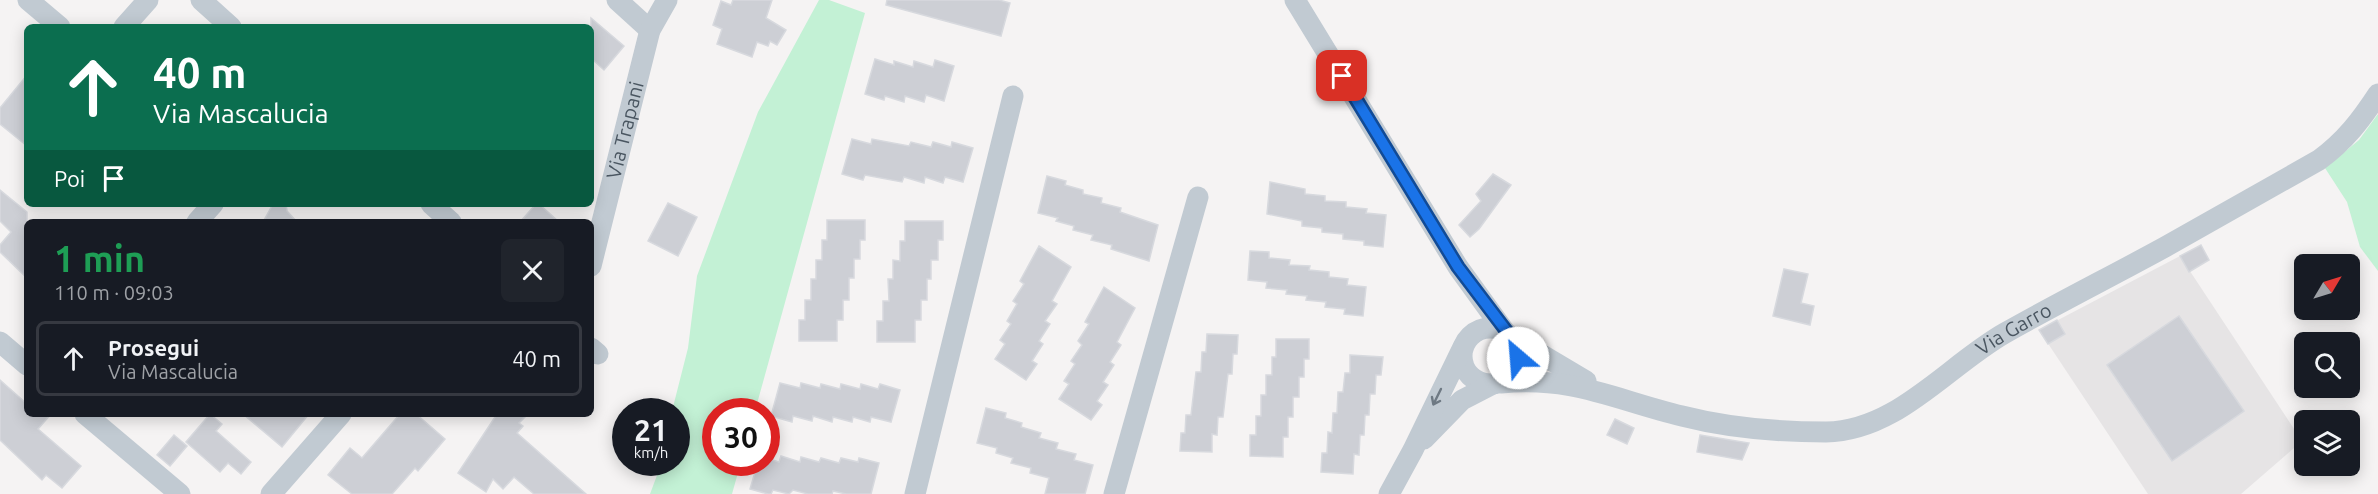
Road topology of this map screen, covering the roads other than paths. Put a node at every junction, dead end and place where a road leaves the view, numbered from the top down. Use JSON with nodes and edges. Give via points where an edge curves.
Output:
{"nodes":[{"id":1,"x":28,"y":0,"type":"edge"},
{"id":2,"x":148,"y":0,"type":"edge"},
{"id":3,"x":201,"y":0,"type":"edge"},
{"id":4,"x":617,"y":0,"type":"edge"},
{"id":5,"x":667,"y":0,"type":"edge"},
{"id":6,"x":1295,"y":0,"type":"edge"},
{"id":7,"x":56,"y":24,"type":"edge"},
{"id":8,"x":127,"y":24,"type":"edge"},
{"id":9,"x":228,"y":24,"type":"edge"},
{"id":10,"x":650,"y":30,"type":"junction"},
{"id":11,"x":2378,"y":94,"type":"edge"},
{"id":12,"x":1013,"y":96,"type":"dead end"},
{"id":13,"x":1198,"y":197,"type":"dead end"},
{"id":14,"x":210,"y":207,"type":"edge"},
{"id":15,"x":434,"y":207,"type":"edge"},
{"id":16,"x":200,"y":219,"type":"edge"},
{"id":17,"x":448,"y":219,"type":"edge"},
{"id":18,"x":594,"y":254,"type":"edge"},
{"id":19,"x":1458,"y":267,"type":"junction"},
{"id":20,"x":1506,"y":333,"type":"junction"},
{"id":21,"x":0,"y":342,"type":"edge"},
{"id":22,"x":1466,"y":342,"type":"junction"},
{"id":23,"x":24,"y":362,"type":"edge"},
{"id":24,"x":1497,"y":383,"type":"junction"},
{"id":25,"x":1608,"y":393,"type":"junction"},
{"id":26,"x":89,"y":417,"type":"edge"},
{"id":27,"x":338,"y":417,"type":"edge"},
{"id":28,"x":1413,"y":450,"type":"junction"},
{"id":29,"x":180,"y":494,"type":"edge"},
{"id":30,"x":271,"y":494,"type":"edge"},
{"id":31,"x":915,"y":494,"type":"edge"},
{"id":32,"x":1114,"y":494,"type":"edge"},
{"id":33,"x":1389,"y":494,"type":"edge"}],
"edges":[{"from":1,"to":7,"type":"street"},
{"from":2,"to":8,"type":"street"},
{"from":3,"to":9,"type":"street"},
{"from":4,"to":10,"type":"street"},
{"from":5,"to":10,"type":"street","name":"Via Trapani"},
{"from":6,"to":19,"type":"street"},
{"from":10,"to":18,"type":"street","name":"Via Trapani"},
{"from":11,"to":25,"type":"street","name":"Via Garro","via":[[2359,123],[2319,159],[2003,334],[1880,420],[1828,432],[1737,428],[1681,416]]},
{"from":12,"to":31,"type":"street"},
{"from":13,"to":32,"type":"street"},
{"from":14,"to":16,"type":"street"},
{"from":15,"to":17,"type":"street"},
{"from":19,"to":20,"type":"street"},
{"from":19,"to":22,"type":"street","via":[[1471,306]]},
{"from":20,"to":22,"type":"street","via":[[1483,328]]},
{"from":20,"to":24,"type":"street","via":[[1516,345],[1518,358],[1512,375]]},
{"from":20,"to":25,"type":"street"},
{"from":21,"to":23,"type":"street"},
{"from":22,"to":24,"type":"street","via":[[1462,358],[1466,371],[1475,380]]},
{"from":22,"to":28,"type":"street","one_way":true},
{"from":24,"to":25,"type":"street","via":[[1534,380]]},
{"from":24,"to":28,"type":"street","via":[[1462,400]]},
{"from":26,"to":29,"type":"street"},
{"from":27,"to":30,"type":"street"},
{"from":28,"to":33,"type":"street"}]}
